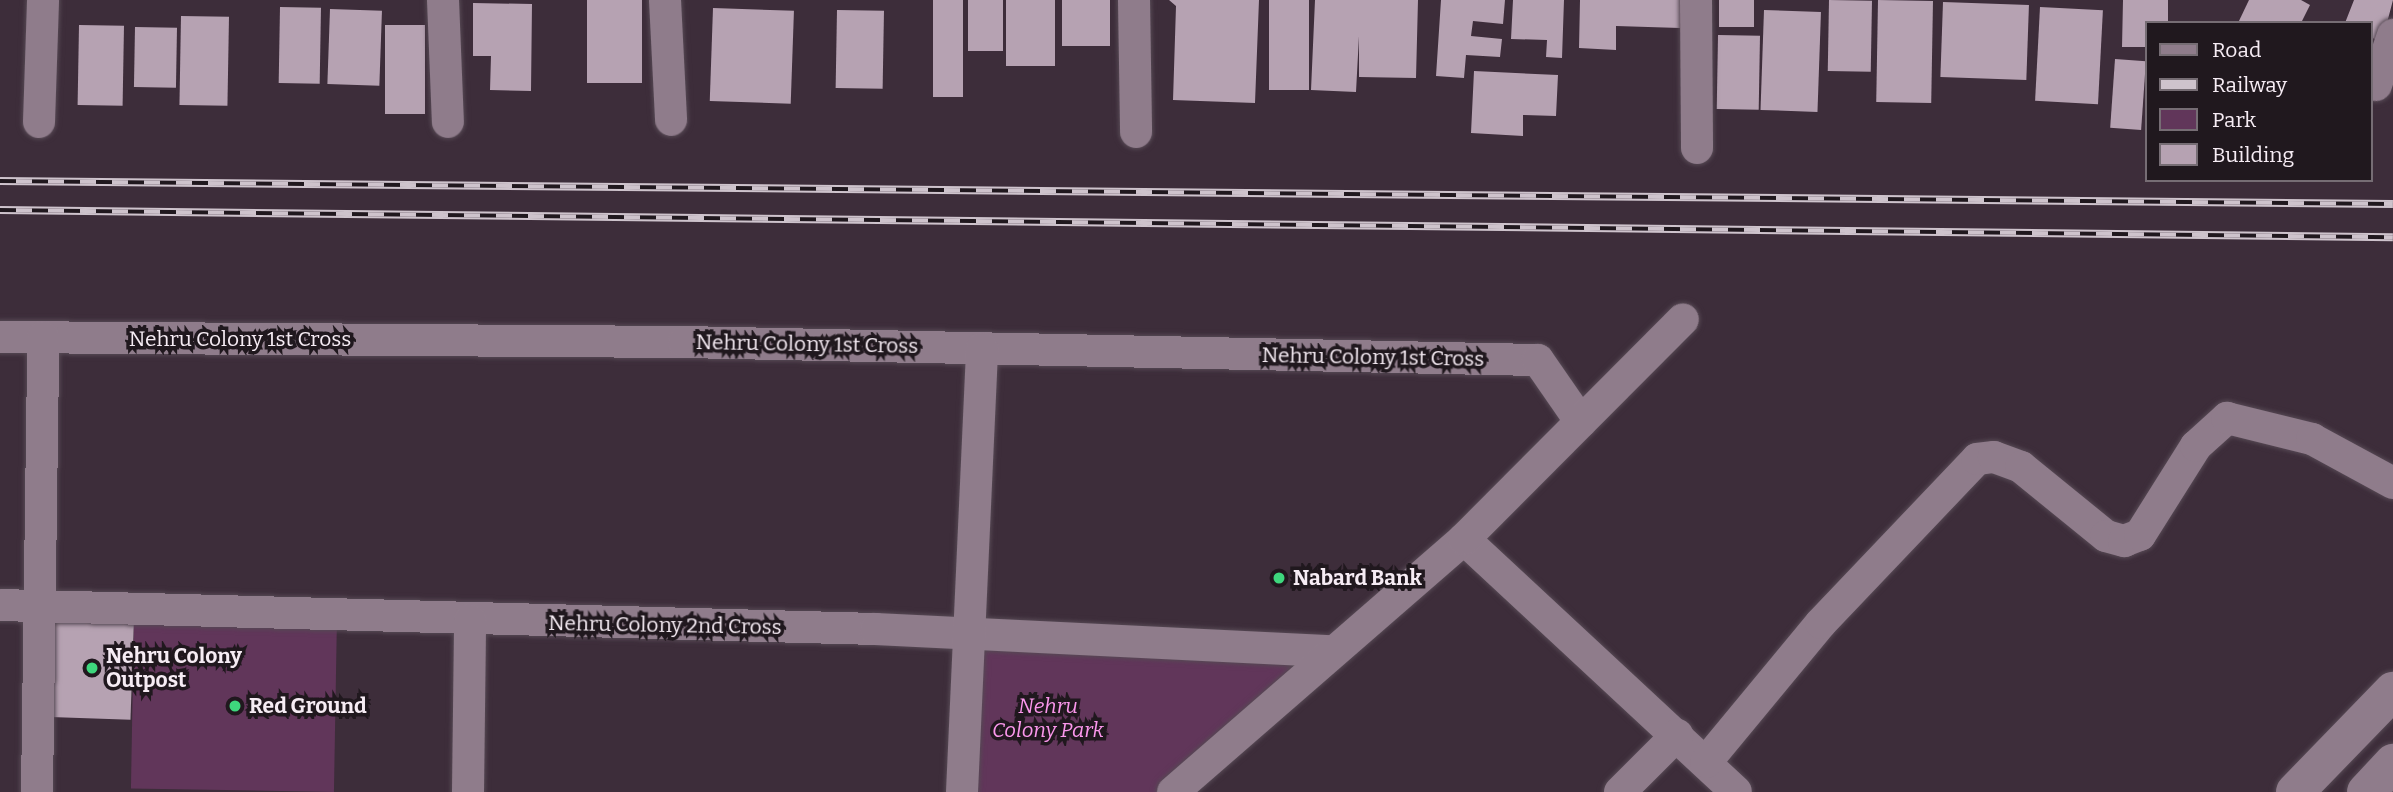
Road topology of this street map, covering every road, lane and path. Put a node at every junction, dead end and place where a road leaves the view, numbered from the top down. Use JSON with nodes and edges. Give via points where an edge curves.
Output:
{"nodes":[{"id":1,"x":43,"y":0,"type":"edge"},
{"id":2,"x":443,"y":0,"type":"edge"},
{"id":3,"x":665,"y":0,"type":"edge"},
{"id":4,"x":1134,"y":0,"type":"edge"},
{"id":5,"x":1696,"y":0,"type":"edge"},
{"id":6,"x":2393,"y":35,"type":"edge"},
{"id":7,"x":2376,"y":85,"type":"dead end"},
{"id":8,"x":671,"y":120,"type":"dead end"},
{"id":9,"x":39,"y":122,"type":"dead end"},
{"id":10,"x":448,"y":122,"type":"dead end"},
{"id":11,"x":1136,"y":132,"type":"dead end"},
{"id":12,"x":1697,"y":148,"type":"dead end"},
{"id":13,"x":1684,"y":319,"type":"dead end"},
{"id":14,"x":0,"y":337,"type":"edge"},
{"id":15,"x":43,"y":337,"type":"junction"},
{"id":16,"x":982,"y":348,"type":"junction"},
{"id":17,"x":1581,"y":422,"type":"junction"},
{"id":18,"x":2393,"y":483,"type":"edge"},
{"id":19,"x":1464,"y":539,"type":"junction"},
{"id":20,"x":0,"y":605,"type":"edge"},
{"id":21,"x":38,"y":606,"type":"junction"},
{"id":22,"x":470,"y":620,"type":"junction"},
{"id":23,"x":965,"y":633,"type":"junction"},
{"id":24,"x":1330,"y":650,"type":"junction"},
{"id":25,"x":2393,"y":691,"type":"edge"},
{"id":26,"x":2393,"y":722,"type":"edge"},
{"id":27,"x":1677,"y":735,"type":"junction"},
{"id":28,"x":1706,"y":762,"type":"junction"},
{"id":29,"x":2393,"y":763,"type":"edge"},
{"id":30,"x":37,"y":792,"type":"edge"},
{"id":31,"x":468,"y":792,"type":"edge"},
{"id":32,"x":962,"y":792,"type":"edge"},
{"id":33,"x":1173,"y":792,"type":"edge"},
{"id":34,"x":1620,"y":792,"type":"edge"},
{"id":35,"x":1736,"y":792,"type":"edge"},
{"id":36,"x":2295,"y":792,"type":"edge"},
{"id":37,"x":2326,"y":792,"type":"edge"},
{"id":38,"x":2366,"y":792,"type":"edge"}],
"edges":[{"from":1,"to":9,"type":"street"},
{"from":2,"to":10,"type":"street"},
{"from":3,"to":8,"type":"street"},
{"from":4,"to":11,"type":"street"},
{"from":5,"to":12,"type":"street"},
{"from":6,"to":7,"type":"street"},
{"from":13,"to":17,"type":"street"},
{"from":14,"to":15,"type":"street","name":"Nehru Colony 1st Cross"},
{"from":15,"to":16,"type":"street","name":"Nehru Colony 1st Cross"},
{"from":15,"to":21,"type":"street"},
{"from":16,"to":17,"type":"street","name":"Nehru Colony 1st Cross","via":[[1538,360]]},
{"from":16,"to":23,"type":"street"},
{"from":17,"to":19,"type":"street"},
{"from":18,"to":28,"type":"street","via":[[2312,439],[2227,418],[2196,446],[2140,536],[2124,541],[2106,536],[2021,467],[1994,457],[1977,459],[1821,623]]},
{"from":19,"to":24,"type":"street"},
{"from":19,"to":27,"type":"street"},
{"from":20,"to":21,"type":"street","name":"Nehru Colony 2nd Cross"},
{"from":21,"to":22,"type":"street","name":"Nehru Colony 2nd Cross"},
{"from":21,"to":30,"type":"street"},
{"from":22,"to":23,"type":"street","name":"Nehru Colony 2nd Cross"},
{"from":22,"to":31,"type":"street"},
{"from":23,"to":24,"type":"street","name":"Nehru Colony 2nd Cross"},
{"from":23,"to":32,"type":"street"},
{"from":24,"to":33,"type":"street"},
{"from":25,"to":36,"type":"main road"},
{"from":26,"to":37,"type":"main road"},
{"from":27,"to":28,"type":"street"},
{"from":27,"to":34,"type":"street"},
{"from":28,"to":35,"type":"street"},
{"from":29,"to":38,"type":"main road"}]}
